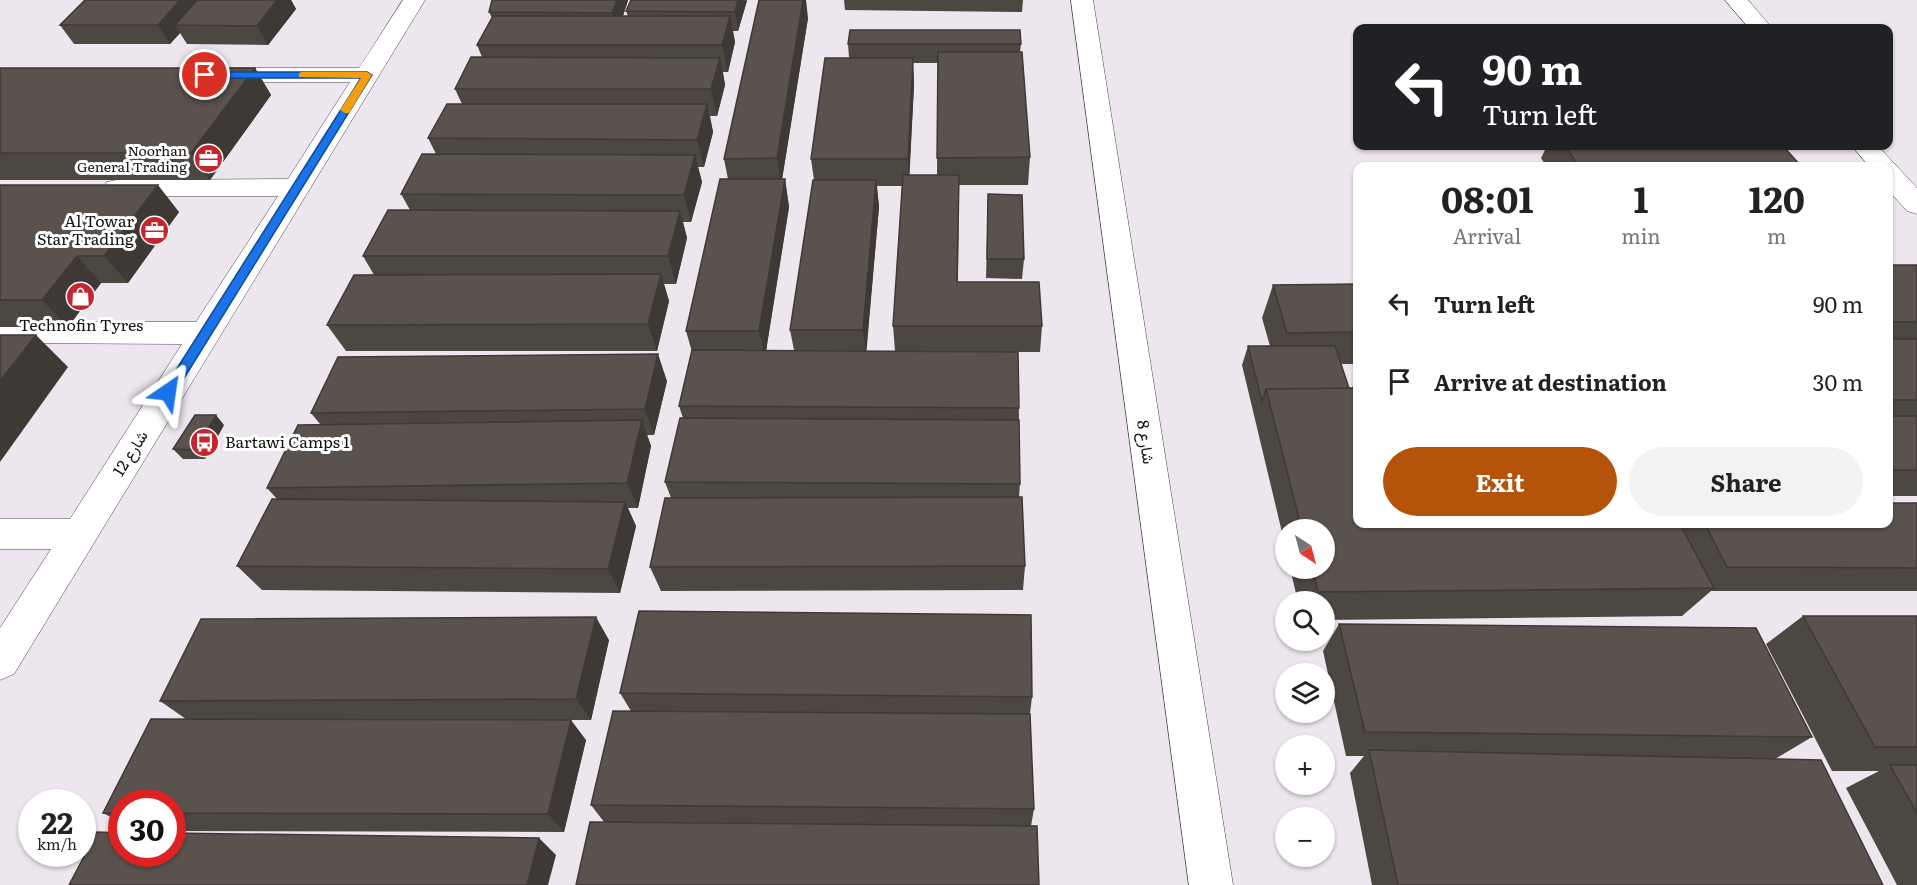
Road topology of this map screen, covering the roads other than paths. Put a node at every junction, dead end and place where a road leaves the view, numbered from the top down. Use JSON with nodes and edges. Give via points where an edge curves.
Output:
{"nodes":[{"id":1,"x":414,"y":0,"type":"edge"},
{"id":2,"x":1082,"y":0,"type":"edge"},
{"id":3,"x":1736,"y":0,"type":"edge"},
{"id":4,"x":1757,"y":24,"type":"edge"},
{"id":5,"x":190,"y":75,"type":"edge"},
{"id":6,"x":367,"y":75,"type":"junction"},
{"id":7,"x":1868,"y":150,"type":"edge"},
{"id":8,"x":1879,"y":162,"type":"edge"},
{"id":9,"x":1893,"y":179,"type":"edge"},
{"id":10,"x":297,"y":187,"type":"junction"},
{"id":11,"x":93,"y":188,"type":"edge"},
{"id":12,"x":1917,"y":205,"type":"edge"},
{"id":13,"x":0,"y":332,"type":"edge"},
{"id":14,"x":206,"y":333,"type":"junction"},
{"id":15,"x":0,"y":534,"type":"edge"},
{"id":16,"x":80,"y":534,"type":"junction"},
{"id":17,"x":0,"y":662,"type":"edge"},
{"id":18,"x":1211,"y":885,"type":"edge"}],
"edges":[{"from":1,"to":6,"type":"street","name":"شارع 12"},
{"from":2,"to":18,"type":"street","name":"شارع 8"},
{"from":3,"to":4,"type":"street"},
{"from":5,"to":6,"type":"street"},
{"from":6,"to":10,"type":"street","name":"شارع 12"},
{"from":7,"to":8,"type":"street"},
{"from":9,"to":12,"type":"street"},
{"from":10,"to":11,"type":"street"},
{"from":10,"to":14,"type":"street","name":"شارع 12"},
{"from":13,"to":14,"type":"street"},
{"from":14,"to":16,"type":"street","name":"شارع 12"},
{"from":15,"to":16,"type":"street"},
{"from":16,"to":17,"type":"street","name":"شارع 12"}]}
